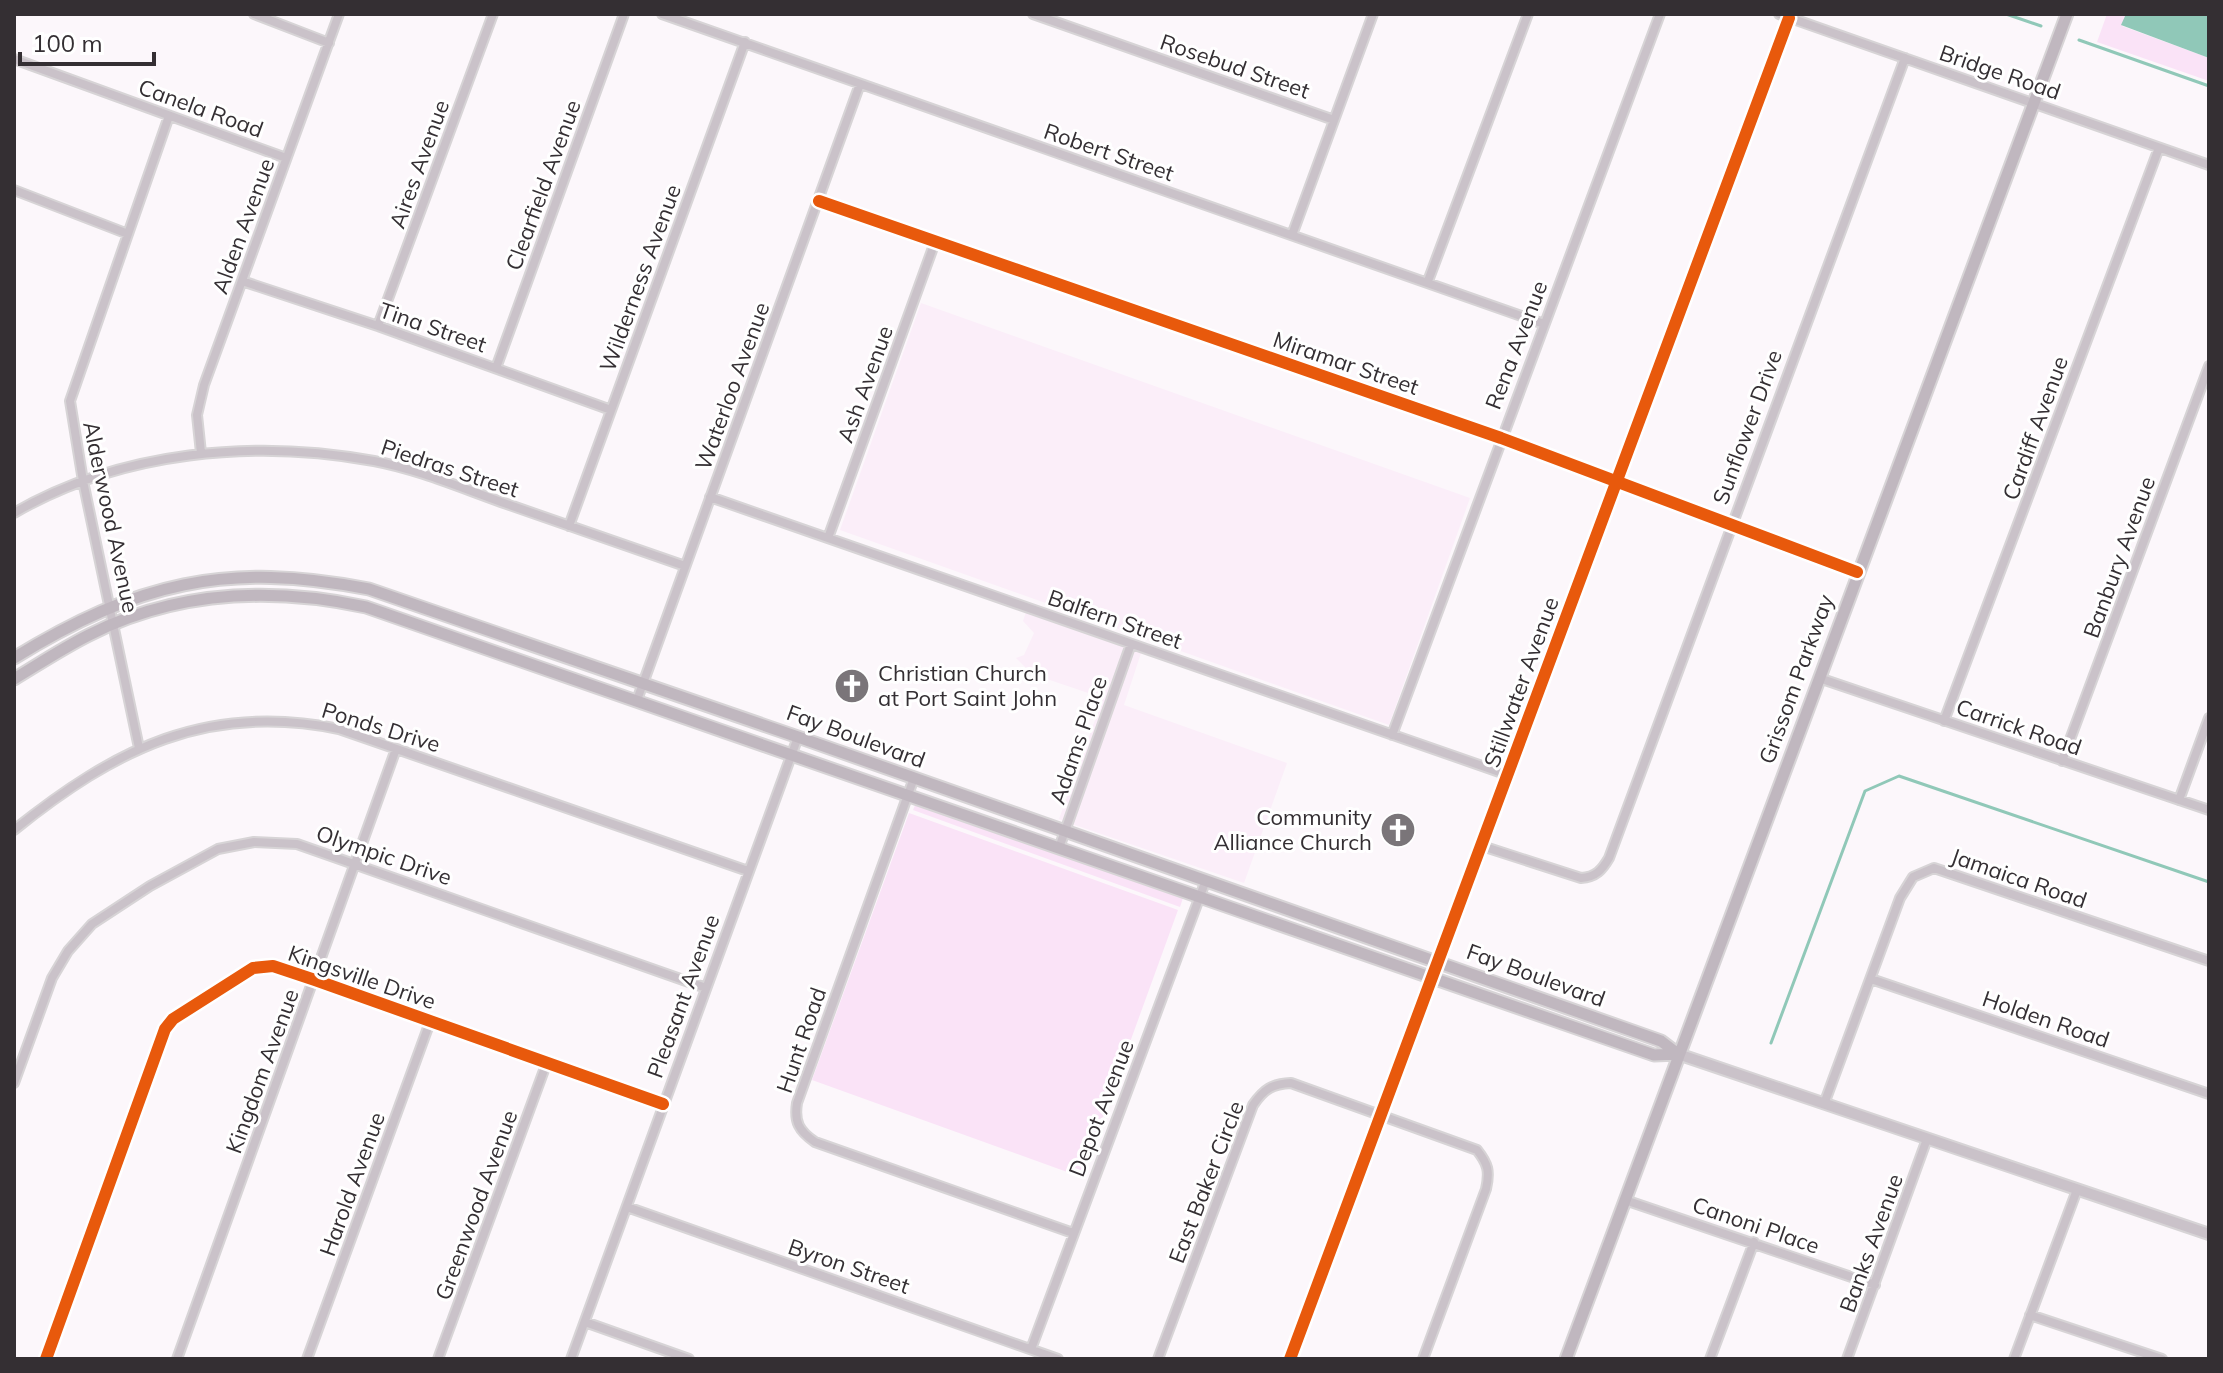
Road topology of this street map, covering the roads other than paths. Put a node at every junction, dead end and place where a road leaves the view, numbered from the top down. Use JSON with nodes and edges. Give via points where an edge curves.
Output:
{"nodes":[{"id":1,"x":254,"y":14,"type":"edge"},
{"id":2,"x":339,"y":14,"type":"edge"},
{"id":3,"x":493,"y":14,"type":"edge"},
{"id":4,"x":624,"y":14,"type":"edge"},
{"id":5,"x":662,"y":14,"type":"edge"},
{"id":6,"x":1033,"y":14,"type":"edge"},
{"id":7,"x":1373,"y":14,"type":"edge"},
{"id":8,"x":1528,"y":14,"type":"edge"},
{"id":9,"x":1660,"y":14,"type":"edge"},
{"id":10,"x":1779,"y":14,"type":"edge"},
{"id":11,"x":2067,"y":14,"type":"edge"},
{"id":12,"x":1789,"y":18,"type":"junction"},
{"id":13,"x":745,"y":42,"type":"junction"},
{"id":14,"x":329,"y":43,"type":"junction"},
{"id":15,"x":1905,"y":58,"type":"junction"},
{"id":16,"x":14,"y":59,"type":"edge"},
{"id":17,"x":860,"y":84,"type":"junction"},
{"id":18,"x":2032,"y":102,"type":"junction"},
{"id":19,"x":169,"y":116,"type":"junction"},
{"id":20,"x":1334,"y":120,"type":"junction"},
{"id":21,"x":2159,"y":148,"type":"junction"},
{"id":22,"x":286,"y":158,"type":"junction"},
{"id":23,"x":2209,"y":165,"type":"edge"},
{"id":24,"x":14,"y":190,"type":"edge"},
{"id":25,"x":819,"y":201,"type":"junction"},
{"id":26,"x":128,"y":234,"type":"junction"},
{"id":27,"x":1292,"y":235,"type":"junction"},
{"id":28,"x":935,"y":242,"type":"junction"},
{"id":29,"x":242,"y":281,"type":"junction"},
{"id":30,"x":1428,"y":281,"type":"junction"},
{"id":31,"x":1544,"y":324,"type":"junction"},
{"id":32,"x":378,"y":326,"type":"junction"},
{"id":33,"x":2209,"y":366,"type":"edge"},
{"id":34,"x":496,"y":368,"type":"junction"},
{"id":35,"x":611,"y":410,"type":"junction"},
{"id":36,"x":1501,"y":438,"type":"junction"},
{"id":37,"x":201,"y":453,"type":"junction"},
{"id":38,"x":83,"y":481,"type":"junction"},
{"id":39,"x":1617,"y":481,"type":"junction"},
{"id":40,"x":710,"y":497,"type":"junction"},
{"id":41,"x":14,"y":513,"type":"edge"},
{"id":42,"x":1732,"y":525,"type":"junction"},
{"id":43,"x":569,"y":526,"type":"junction"},
{"id":44,"x":828,"y":538,"type":"junction"},
{"id":45,"x":685,"y":566,"type":"junction"},
{"id":46,"x":1857,"y":572,"type":"junction"},
{"id":47,"x":110,"y":607,"type":"junction"},
{"id":48,"x":442,"y":613,"type":"junction"},
{"id":49,"x":115,"y":623,"type":"junction"},
{"id":50,"x":436,"y":630,"type":"junction"},
{"id":51,"x":1131,"y":644,"type":"junction"},
{"id":52,"x":14,"y":658,"type":"edge"},
{"id":53,"x":1819,"y":678,"type":"junction"},
{"id":54,"x":14,"y":679,"type":"edge"},
{"id":55,"x":643,"y":683,"type":"junction"},
{"id":56,"x":637,"y":700,"type":"junction"},
{"id":57,"x":2209,"y":718,"type":"edge"},
{"id":58,"x":1944,"y":721,"type":"junction"},
{"id":59,"x":1392,"y":735,"type":"junction"},
{"id":60,"x":798,"y":737,"type":"junction"},
{"id":61,"x":139,"y":748,"type":"junction"},
{"id":62,"x":396,"y":749,"type":"junction"},
{"id":63,"x":792,"y":754,"type":"junction"},
{"id":64,"x":2062,"y":761,"type":"junction"},
{"id":65,"x":1508,"y":775,"type":"junction"},
{"id":66,"x":914,"y":778,"type":"junction"},
{"id":67,"x":908,"y":795,"type":"junction"},
{"id":68,"x":2179,"y":800,"type":"junction"},
{"id":69,"x":2209,"y":810,"type":"edge"},
{"id":70,"x":14,"y":830,"type":"edge"},
{"id":71,"x":1065,"y":831,"type":"junction"},
{"id":72,"x":1482,"y":846,"type":"junction"},
{"id":73,"x":1059,"y":848,"type":"junction"},
{"id":74,"x":355,"y":864,"type":"junction"},
{"id":75,"x":748,"y":871,"type":"junction"},
{"id":76,"x":1206,"y":880,"type":"junction"},
{"id":77,"x":1200,"y":897,"type":"junction"},
{"id":78,"x":1438,"y":961,"type":"junction"},
{"id":79,"x":2209,"y":961,"type":"edge"},
{"id":80,"x":1432,"y":978,"type":"junction"},
{"id":81,"x":1871,"y":979,"type":"junction"},
{"id":82,"x":315,"y":980,"type":"junction"},
{"id":83,"x":706,"y":988,"type":"junction"},
{"id":84,"x":430,"y":1022,"type":"junction"},
{"id":85,"x":1678,"y":1054,"type":"junction"},
{"id":86,"x":547,"y":1062,"type":"junction"},
{"id":87,"x":14,"y":1083,"type":"edge"},
{"id":88,"x":2209,"y":1094,"type":"edge"},
{"id":89,"x":663,"y":1104,"type":"junction"},
{"id":90,"x":1824,"y":1104,"type":"junction"},
{"id":91,"x":1381,"y":1116,"type":"junction"},
{"id":92,"x":1927,"y":1139,"type":"junction"},
{"id":93,"x":2077,"y":1190,"type":"junction"},
{"id":94,"x":1625,"y":1200,"type":"junction"},
{"id":95,"x":627,"y":1207,"type":"junction"},
{"id":96,"x":1073,"y":1233,"type":"junction"},
{"id":97,"x":2209,"y":1234,"type":"edge"},
{"id":98,"x":1754,"y":1242,"type":"junction"},
{"id":99,"x":1875,"y":1285,"type":"junction"},
{"id":100,"x":2030,"y":1315,"type":"junction"},
{"id":101,"x":585,"y":1322,"type":"junction"},
{"id":102,"x":1031,"y":1349,"type":"junction"},
{"id":103,"x":46,"y":1359,"type":"edge"},
{"id":104,"x":177,"y":1359,"type":"edge"},
{"id":105,"x":307,"y":1359,"type":"edge"},
{"id":106,"x":438,"y":1359,"type":"edge"},
{"id":107,"x":571,"y":1359,"type":"edge"},
{"id":108,"x":689,"y":1359,"type":"edge"},
{"id":109,"x":1058,"y":1359,"type":"edge"},
{"id":110,"x":1158,"y":1359,"type":"edge"},
{"id":111,"x":1290,"y":1359,"type":"edge"},
{"id":112,"x":1423,"y":1359,"type":"edge"},
{"id":113,"x":1566,"y":1359,"type":"edge"},
{"id":114,"x":1710,"y":1359,"type":"edge"},
{"id":115,"x":1847,"y":1359,"type":"edge"},
{"id":116,"x":2014,"y":1359,"type":"edge"},
{"id":117,"x":2162,"y":1359,"type":"edge"}],
"edges":[{"from":1,"to":14,"type":"street"},
{"from":2,"to":14,"type":"street","name":"Alden Avenue"},
{"from":3,"to":32,"type":"street","name":"Aires Avenue"},
{"from":4,"to":34,"type":"street","name":"Clearfield Avenue"},
{"from":5,"to":13,"type":"street","name":"Robert Street"},
{"from":6,"to":20,"type":"street","name":"Rosebud Street"},
{"from":7,"to":20,"type":"street"},
{"from":8,"to":30,"type":"street"},
{"from":9,"to":31,"type":"street","name":"Rena Avenue"},
{"from":10,"to":12,"type":"street","name":"Bridge Road"},
{"from":11,"to":18,"type":"main road","name":"Grissom Parkway"},
{"from":12,"to":15,"type":"street","name":"Bridge Road"},
{"from":12,"to":39,"type":"street","name":"Stillwater Avenue"},
{"from":13,"to":17,"type":"street","name":"Robert Street"},
{"from":13,"to":35,"type":"street","name":"Wilderness Avenue"},
{"from":14,"to":22,"type":"street","name":"Alden Avenue"},
{"from":15,"to":18,"type":"street","name":"Bridge Road"},
{"from":15,"to":42,"type":"street","name":"Sunflower Drive"},
{"from":16,"to":19,"type":"street","name":"Canela Road"},
{"from":17,"to":25,"type":"street","name":"Waterloo Avenue"},
{"from":17,"to":27,"type":"street","name":"Robert Street"},
{"from":18,"to":21,"type":"street","name":"Bridge Road"},
{"from":18,"to":46,"type":"main road","name":"Grissom Parkway"},
{"from":19,"to":22,"type":"street","name":"Canela Road"},
{"from":19,"to":26,"type":"street","name":"Alderwood Avenue"},
{"from":20,"to":27,"type":"street"},
{"from":21,"to":23,"type":"street","name":"Bridge Road"},
{"from":21,"to":58,"type":"street","name":"Cardiff Avenue"},
{"from":22,"to":29,"type":"street","name":"Alden Avenue"},
{"from":24,"to":26,"type":"street"},
{"from":25,"to":28,"type":"street","name":"Miramar Street"},
{"from":25,"to":40,"type":"street","name":"Waterloo Avenue"},
{"from":26,"to":38,"type":"street","name":"Alderwood Avenue","via":[[70,401]]},
{"from":27,"to":30,"type":"street","name":"Robert Street"},
{"from":28,"to":36,"type":"street","name":"Miramar Street"},
{"from":28,"to":44,"type":"street","name":"Ash Avenue"},
{"from":29,"to":32,"type":"street","name":"Tina Street"},
{"from":29,"to":37,"type":"street","name":"Alden Avenue","via":[[204,385],[197,415]]},
{"from":30,"to":31,"type":"street","name":"Robert Street"},
{"from":31,"to":36,"type":"street","name":"Rena Avenue"},
{"from":32,"to":34,"type":"street","name":"Tina Street"},
{"from":33,"to":64,"type":"street","name":"Banbury Avenue"},
{"from":34,"to":35,"type":"street","name":"Tina Street"},
{"from":35,"to":43,"type":"street","name":"Wilderness Avenue"},
{"from":36,"to":39,"type":"street","name":"Miramar Street"},
{"from":36,"to":59,"type":"street","name":"Rena Avenue"},
{"from":37,"to":38,"type":"street","name":"Piedras Street"},
{"from":37,"to":43,"type":"street","name":"Piedras Street","via":[[293,452],[376,461]]},
{"from":38,"to":41,"type":"street","name":"Piedras Street"},
{"from":38,"to":47,"type":"street","name":"Alderwood Avenue"},
{"from":39,"to":42,"type":"street","name":"Miramar Street"},
{"from":39,"to":65,"type":"street","name":"Stillwater Avenue"},
{"from":40,"to":44,"type":"street","name":"Balfern Street"},
{"from":40,"to":45,"type":"street","name":"Waterloo Avenue"},
{"from":42,"to":46,"type":"street","name":"Miramar Street"},
{"from":42,"to":72,"type":"street","name":"Sunflower Drive","via":[[1603,868],[1592,877],[1571,876]]},
{"from":43,"to":45,"type":"street","name":"Piedras Street"},
{"from":44,"to":51,"type":"street","name":"Balfern Street"},
{"from":45,"to":55,"type":"street","name":"Waterloo Avenue"},
{"from":46,"to":53,"type":"main road","name":"Grissom Parkway"},
{"from":47,"to":48,"type":"main road","name":"Fay Boulevard","via":[[178,586],[273,576],[369,589]]},
{"from":47,"to":49,"type":"street","name":"Alderwood Avenue"},
{"from":47,"to":52,"type":"main road","name":"Fay Boulevard"},
{"from":48,"to":50,"type":"street"},
{"from":48,"to":55,"type":"main road","name":"Fay Boulevard"},
{"from":49,"to":50,"type":"main road","name":"Fay Boulevard","via":[[201,599],[268,594],[333,600]]},
{"from":49,"to":54,"type":"main road","name":"Fay Boulevard"},
{"from":49,"to":61,"type":"street","name":"Alderwood Avenue"},
{"from":50,"to":56,"type":"main road","name":"Fay Boulevard"},
{"from":51,"to":59,"type":"street","name":"Balfern Street"},
{"from":51,"to":71,"type":"street","name":"Adams Place"},
{"from":53,"to":58,"type":"street","name":"Carrick Road"},
{"from":53,"to":85,"type":"main road","name":"Grissom Parkway"},
{"from":55,"to":56,"type":"street","name":"Waterloo Avenue"},
{"from":55,"to":60,"type":"main road","name":"Fay Boulevard"},
{"from":56,"to":63,"type":"main road","name":"Fay Boulevard"},
{"from":57,"to":68,"type":"street"},
{"from":58,"to":64,"type":"street","name":"Carrick Road"},
{"from":59,"to":65,"type":"street","name":"Balfern Street"},
{"from":60,"to":63,"type":"street","name":"Pleasant Avenue"},
{"from":60,"to":66,"type":"main road","name":"Fay Boulevard"},
{"from":61,"to":62,"type":"street","name":"Ponds Drive","via":[[179,732],[253,720],[300,721]]},
{"from":61,"to":70,"type":"street","name":"Ponds Drive"},
{"from":62,"to":74,"type":"street","name":"Kingdom Avenue"},
{"from":62,"to":75,"type":"street","name":"Ponds Drive"},
{"from":63,"to":67,"type":"main road","name":"Fay Boulevard"},
{"from":63,"to":75,"type":"street","name":"Pleasant Avenue"},
{"from":64,"to":68,"type":"street","name":"Carrick Road"},
{"from":65,"to":72,"type":"street","name":"Stillwater Avenue"},
{"from":66,"to":67,"type":"street","name":"Hunt Road"},
{"from":66,"to":71,"type":"main road","name":"Fay Boulevard"},
{"from":67,"to":73,"type":"main road","name":"Fay Boulevard"},
{"from":67,"to":96,"type":"street","name":"Hunt Road","via":[[797,1103],[798,1128],[815,1142]]},
{"from":68,"to":69,"type":"street","name":"Carrick Road"},
{"from":71,"to":73,"type":"street","name":"Adams Place"},
{"from":71,"to":76,"type":"main road","name":"Fay Boulevard"},
{"from":72,"to":78,"type":"street","name":"Stillwater Avenue"},
{"from":73,"to":77,"type":"main road","name":"Fay Boulevard"},
{"from":74,"to":82,"type":"street","name":"Kingdom Avenue"},
{"from":74,"to":83,"type":"street","name":"Olympic Drive"},
{"from":74,"to":87,"type":"street","name":"Olympic Drive","via":[[297,844],[254,842],[218,849],[150,886],[92,924],[68,951],[52,978]]},
{"from":75,"to":83,"type":"street","name":"Pleasant Avenue"},
{"from":76,"to":77,"type":"street","name":"Depot Avenue"},
{"from":76,"to":78,"type":"main road","name":"Fay Boulevard"},
{"from":77,"to":80,"type":"main road","name":"Fay Boulevard"},
{"from":77,"to":96,"type":"street","name":"Depot Avenue"},
{"from":78,"to":80,"type":"street","name":"Stillwater Avenue"},
{"from":78,"to":85,"type":"main road","name":"Fay Boulevard","via":[[1661,1041]]},
{"from":79,"to":81,"type":"street","name":"Jamaica Road","via":[[1934,868],[1913,877],[1900,898]]},
{"from":80,"to":85,"type":"main road","name":"Fay Boulevard","via":[[1654,1055]]},
{"from":80,"to":91,"type":"street","name":"Stillwater Avenue"},
{"from":81,"to":88,"type":"street","name":"Holden Road"},
{"from":81,"to":90,"type":"street","name":"Jamaica Road"},
{"from":82,"to":84,"type":"street","name":"Kingsville Drive"},
{"from":82,"to":103,"type":"street","name":"Kingsville Drive","via":[[273,966],[253,968],[165,1029]]},
{"from":82,"to":104,"type":"street","name":"Kingdom Avenue"},
{"from":83,"to":89,"type":"street","name":"Pleasant Avenue"},
{"from":84,"to":86,"type":"street","name":"Kingsville Drive"},
{"from":84,"to":105,"type":"street","name":"Harold Avenue"},
{"from":85,"to":90,"type":"street","name":"Fay Boulevard"},
{"from":85,"to":94,"type":"main road","name":"Grissom Parkway"},
{"from":86,"to":89,"type":"street","name":"Kingsville Drive"},
{"from":86,"to":106,"type":"street","name":"Greenwood Avenue"},
{"from":89,"to":95,"type":"street","name":"Pleasant Avenue"},
{"from":90,"to":92,"type":"street","name":"Fay Boulevard"},
{"from":91,"to":110,"type":"street","name":"East Baker Circle","via":[[1291,1083],[1262,1091]]},
{"from":91,"to":111,"type":"street","name":"Stillwater Avenue"},
{"from":91,"to":112,"type":"street","via":[[1477,1150],[1488,1164],[1486,1189]]},
{"from":92,"to":93,"type":"street","name":"Fay Boulevard"},
{"from":92,"to":99,"type":"street","name":"Banks Avenue"},
{"from":93,"to":97,"type":"street","name":"Fay Boulevard"},
{"from":93,"to":100,"type":"street"},
{"from":94,"to":98,"type":"street","name":"Canoni Place"},
{"from":94,"to":113,"type":"main road","name":"Grissom Parkway"},
{"from":95,"to":101,"type":"street","name":"Pleasant Avenue"},
{"from":95,"to":102,"type":"street","name":"Byron Street"},
{"from":96,"to":102,"type":"street","name":"Depot Avenue"},
{"from":98,"to":99,"type":"street","name":"Canoni Place"},
{"from":98,"to":114,"type":"street"},
{"from":99,"to":115,"type":"street","name":"Banks Avenue"},
{"from":100,"to":116,"type":"street"},
{"from":100,"to":117,"type":"street"},
{"from":101,"to":107,"type":"street","name":"Pleasant Avenue"},
{"from":101,"to":108,"type":"street"},
{"from":102,"to":109,"type":"street","name":"Byron Street"}]}
